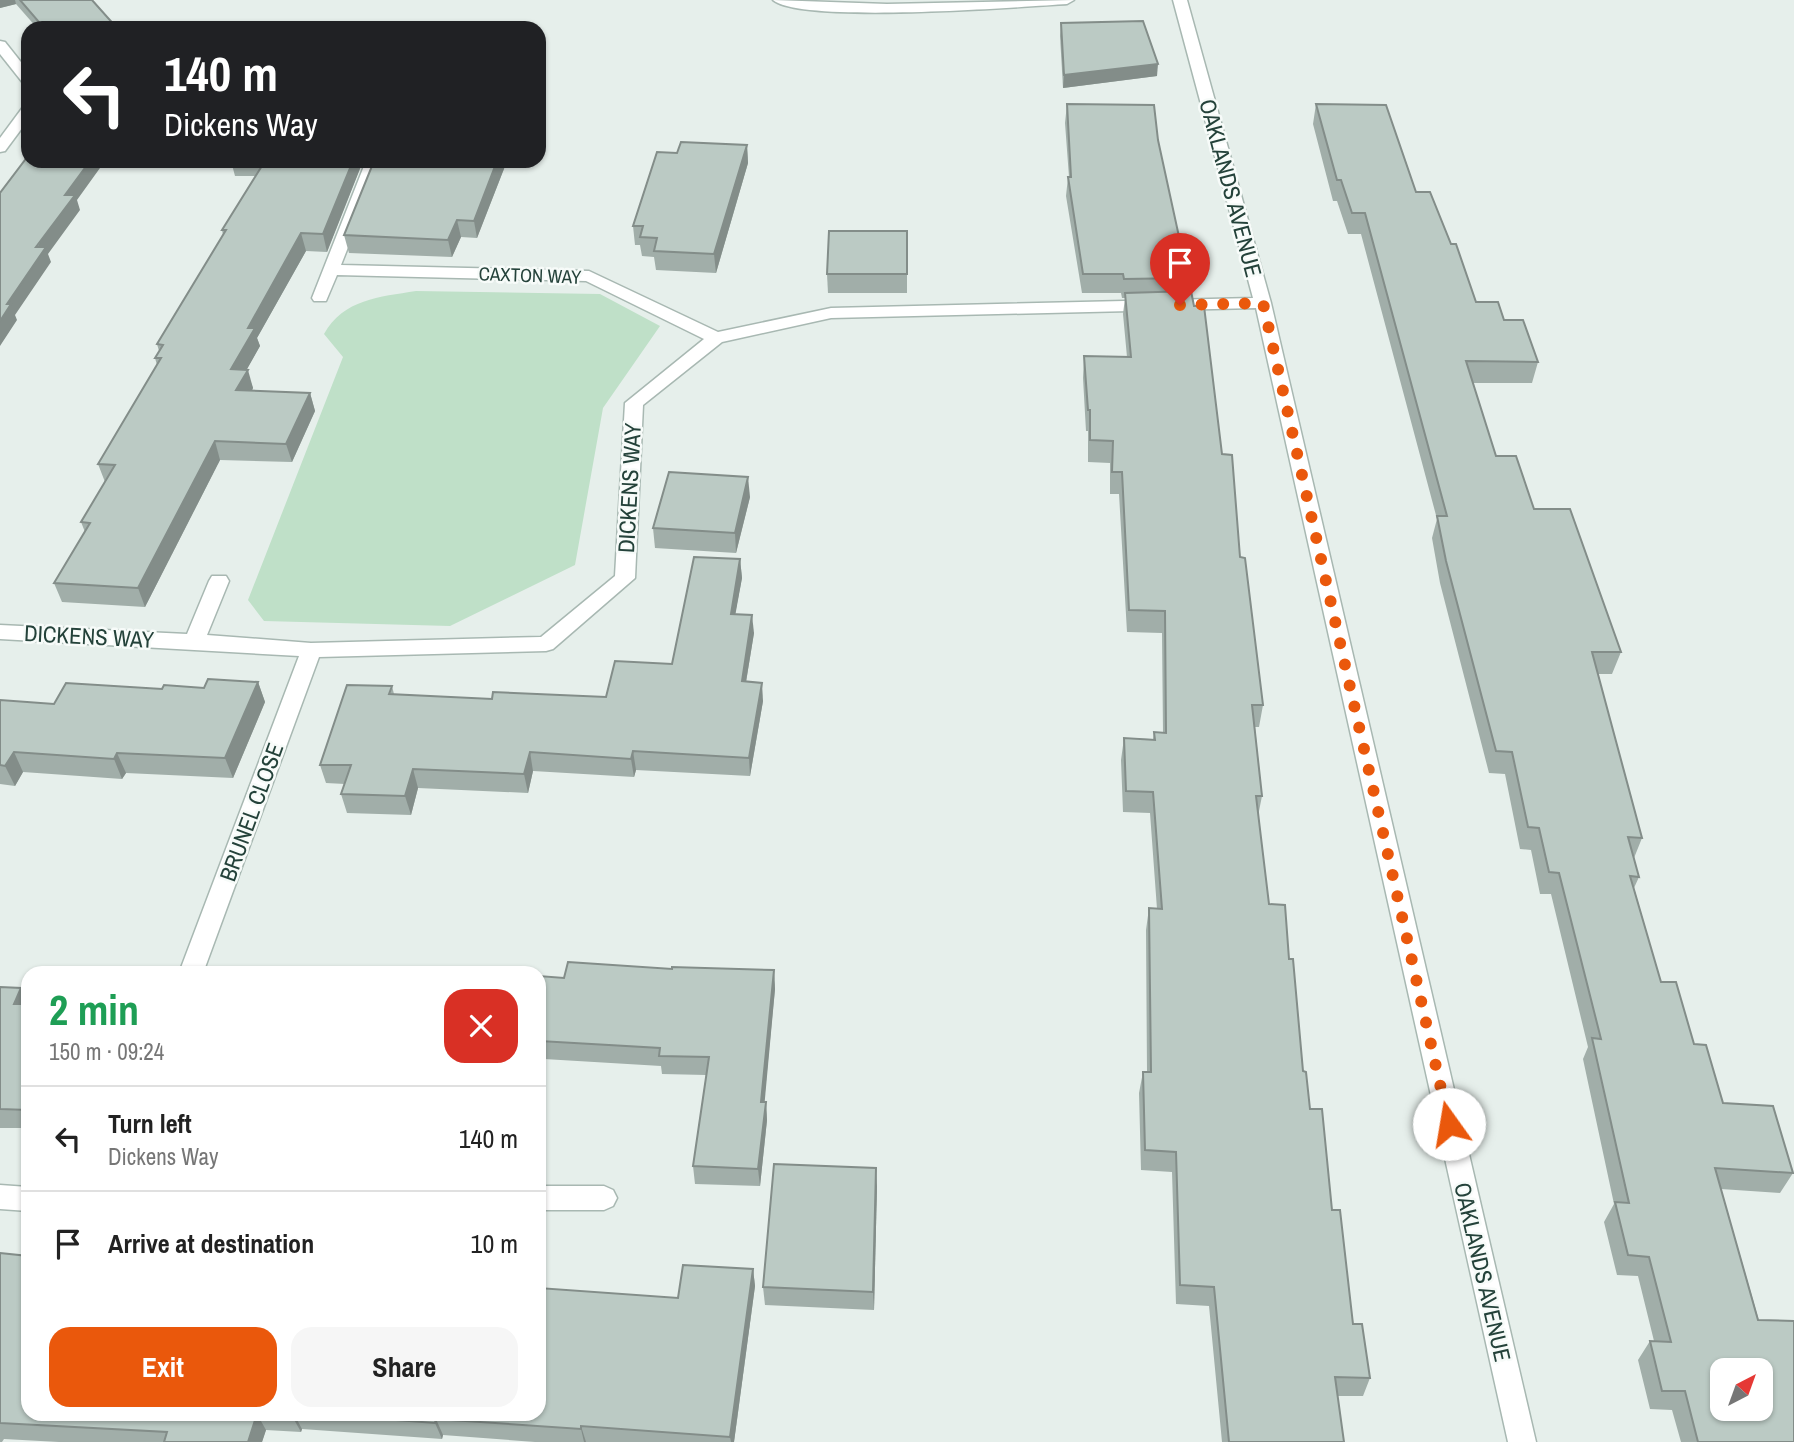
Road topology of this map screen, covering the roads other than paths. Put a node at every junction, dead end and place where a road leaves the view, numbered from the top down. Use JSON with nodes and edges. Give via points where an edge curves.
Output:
{"nodes":[{"id":1,"x":780,"y":0,"type":"edge"},
{"id":2,"x":1067,"y":0,"type":"edge"},
{"id":3,"x":1180,"y":0,"type":"edge"},
{"id":4,"x":0,"y":45,"type":"edge"},
{"id":5,"x":21,"y":71,"type":"edge"},
{"id":6,"x":21,"y":120,"type":"edge"},
{"id":7,"x":0,"y":148,"type":"edge"},
{"id":8,"x":370,"y":168,"type":"edge"},
{"id":9,"x":330,"y":270,"type":"junction"},
{"id":10,"x":320,"y":298,"type":"dead end"},
{"id":11,"x":1263,"y":303,"type":"junction"},
{"id":12,"x":716,"y":338,"type":"junction"},
{"id":13,"x":219,"y":581,"type":"dead end"},
{"id":14,"x":0,"y":632,"type":"edge"},
{"id":15,"x":194,"y":641,"type":"junction"},
{"id":16,"x":312,"y":650,"type":"junction"},
{"id":17,"x":194,"y":966,"type":"edge"},
{"id":18,"x":0,"y":1198,"type":"edge"},
{"id":19,"x":546,"y":1198,"type":"edge"},
{"id":20,"x":604,"y":1198,"type":"dead end"},
{"id":21,"x":21,"y":1199,"type":"edge"},
{"id":22,"x":1522,"y":1442,"type":"edge"}],
"edges":[{"from":1,"to":2,"type":"street","via":[[905,8]]},
{"from":3,"to":11,"type":"street","name":"OAKLANDS AVENUE"},
{"from":4,"to":5,"type":"street"},
{"from":6,"to":7,"type":"street"},
{"from":8,"to":9,"type":"street"},
{"from":9,"to":10,"type":"street"},
{"from":9,"to":12,"type":"street","name":"CAXTON WAY","via":[[589,276]]},
{"from":11,"to":12,"type":"street","name":"DICKENS WAY","via":[[831,313]]},
{"from":11,"to":22,"type":"street","name":"OAKLANDS AVENUE"},
{"from":12,"to":16,"type":"street","name":"DICKENS WAY","via":[[634,403],[625,578],[546,644]]},
{"from":13,"to":15,"type":"street"},
{"from":14,"to":15,"type":"street","name":"DICKENS WAY"},
{"from":15,"to":16,"type":"street","name":"DICKENS WAY"},
{"from":16,"to":17,"type":"street","name":"BRUNEL CLOSE"},
{"from":18,"to":21,"type":"street"},
{"from":19,"to":20,"type":"street"}]}
